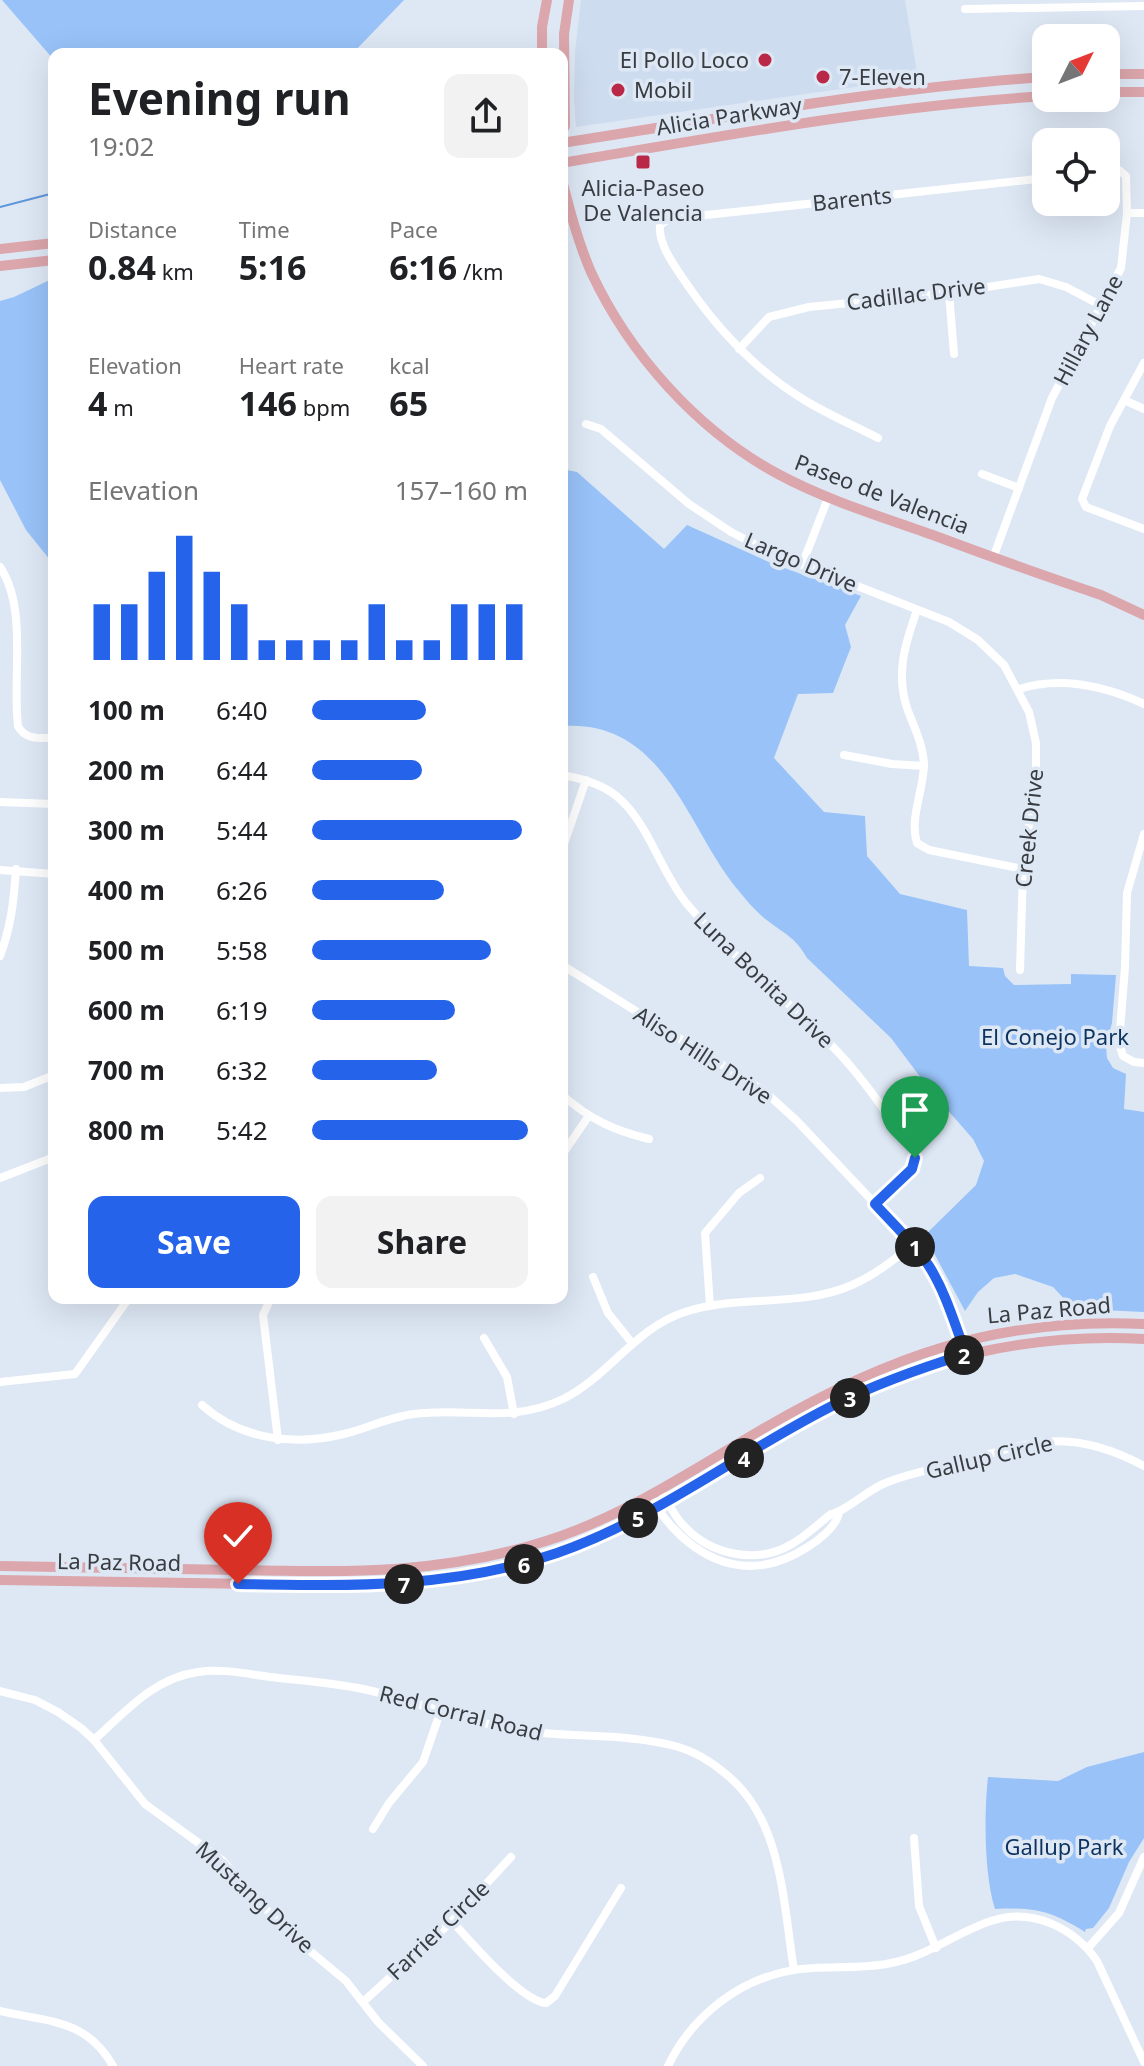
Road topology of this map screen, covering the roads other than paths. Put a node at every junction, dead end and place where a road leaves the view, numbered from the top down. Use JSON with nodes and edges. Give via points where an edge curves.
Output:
{"nodes":[{"id":1,"x":547,"y":0,"type":"edge"},
{"id":2,"x":561,"y":0,"type":"edge"},
{"id":3,"x":568,"y":6,"type":"edge"},
{"id":4,"x":1144,"y":6,"type":"edge"},
{"id":5,"x":965,"y":9,"type":"dead end"},
{"id":6,"x":542,"y":48,"type":"edge"},
{"id":7,"x":564,"y":48,"type":"edge"},
{"id":8,"x":1120,"y":74,"type":"edge"},
{"id":9,"x":1144,"y":74,"type":"edge"},
{"id":10,"x":1032,"y":78,"type":"edge"},
{"id":11,"x":1120,"y":92,"type":"edge"},
{"id":12,"x":1144,"y":92,"type":"edge"},
{"id":13,"x":1032,"y":97,"type":"edge"},
{"id":14,"x":811,"y":104,"type":"junction"},
{"id":15,"x":813,"y":123,"type":"junction"},
{"id":16,"x":568,"y":142,"type":"edge"},
{"id":17,"x":568,"y":162,"type":"edge"},
{"id":18,"x":1120,"y":171,"type":"edge"},
{"id":19,"x":1032,"y":180,"type":"edge"},
{"id":20,"x":568,"y":204,"type":"edge"},
{"id":21,"x":1127,"y":213,"type":"junction"},
{"id":22,"x":1144,"y":213,"type":"edge"},
{"id":23,"x":48,"y":244,"type":"edge"},
{"id":24,"x":0,"y":249,"type":"edge"},
{"id":25,"x":48,"y":261,"type":"edge"},
{"id":26,"x":0,"y":266,"type":"edge"},
{"id":27,"x":949,"y":293,"type":"junction"},
{"id":28,"x":1102,"y":306,"type":"junction"},
{"id":29,"x":739,"y":349,"type":"junction"},
{"id":30,"x":954,"y":354,"type":"dead end"},
{"id":31,"x":1144,"y":363,"type":"edge"},
{"id":32,"x":1124,"y":400,"type":"junction"},
{"id":33,"x":1144,"y":409,"type":"edge"},
{"id":34,"x":586,"y":424,"type":"dead end"},
{"id":35,"x":878,"y":438,"type":"dead end"},
{"id":36,"x":982,"y":474,"type":"dead end"},
{"id":37,"x":1019,"y":488,"type":"junction"},
{"id":38,"x":828,"y":498,"type":"junction"},
{"id":39,"x":1144,"y":529,"type":"edge"},
{"id":40,"x":993,"y":558,"type":"junction"},
{"id":41,"x":802,"y":565,"type":"junction"},
{"id":42,"x":0,"y":567,"type":"edge"},
{"id":43,"x":917,"y":610,"type":"junction"},
{"id":44,"x":1144,"y":615,"type":"edge"},
{"id":45,"x":1019,"y":689,"type":"junction"},
{"id":46,"x":1144,"y":704,"type":"edge"},
{"id":47,"x":48,"y":738,"type":"edge"},
{"id":48,"x":844,"y":755,"type":"dead end"},
{"id":49,"x":924,"y":766,"type":"junction"},
{"id":50,"x":568,"y":776,"type":"edge"},
{"id":51,"x":586,"y":780,"type":"junction"},
{"id":52,"x":0,"y":802,"type":"edge"},
{"id":53,"x":48,"y":804,"type":"edge"},
{"id":54,"x":568,"y":832,"type":"edge"},
{"id":55,"x":1144,"y":834,"type":"edge"},
{"id":56,"x":16,"y":869,"type":"junction"},
{"id":57,"x":1023,"y":869,"type":"junction"},
{"id":58,"x":0,"y":870,"type":"edge"},
{"id":59,"x":48,"y":873,"type":"edge"},
{"id":60,"x":0,"y":956,"type":"edge"},
{"id":61,"x":568,"y":969,"type":"edge"},
{"id":62,"x":1020,"y":970,"type":"dead end"},
{"id":63,"x":1144,"y":1063,"type":"edge"},
{"id":64,"x":48,"y":1077,"type":"edge"},
{"id":65,"x":0,"y":1088,"type":"edge"},
{"id":66,"x":568,"y":1100,"type":"edge"},
{"id":67,"x":588,"y":1117,"type":"junction"},
{"id":68,"x":649,"y":1139,"type":"dead end"},
{"id":69,"x":568,"y":1146,"type":"edge"},
{"id":70,"x":48,"y":1159,"type":"edge"},
{"id":71,"x":0,"y":1178,"type":"edge"},
{"id":72,"x":760,"y":1178,"type":"dead end"},
{"id":73,"x":875,"y":1204,"type":"junction"},
{"id":74,"x":913,"y":1244,"type":"junction"},
{"id":75,"x":593,"y":1277,"type":"dead end"},
{"id":76,"x":125,"y":1304,"type":"edge"},
{"id":77,"x":268,"y":1304,"type":"edge"},
{"id":78,"x":710,"y":1306,"type":"junction"},
{"id":79,"x":1144,"y":1324,"type":"edge"},
{"id":80,"x":484,"y":1338,"type":"dead end"},
{"id":81,"x":1144,"y":1339,"type":"edge"},
{"id":82,"x":961,"y":1340,"type":"junction"},
{"id":83,"x":632,"y":1343,"type":"junction"},
{"id":84,"x":966,"y":1354,"type":"junction"},
{"id":85,"x":0,"y":1382,"type":"edge"},
{"id":86,"x":202,"y":1405,"type":"dead end"},
{"id":87,"x":514,"y":1414,"type":"junction"},
{"id":88,"x":278,"y":1440,"type":"junction"},
{"id":89,"x":1144,"y":1466,"type":"edge"},
{"id":90,"x":660,"y":1489,"type":"junction"},
{"id":91,"x":649,"y":1495,"type":"junction"},
{"id":92,"x":668,"y":1502,"type":"junction"},
{"id":93,"x":657,"y":1508,"type":"junction"},
{"id":94,"x":839,"y":1513,"type":"junction"},
{"id":95,"x":0,"y":1566,"type":"edge"},
{"id":96,"x":0,"y":1580,"type":"edge"},
{"id":97,"x":0,"y":1691,"type":"edge"},
{"id":98,"x":441,"y":1710,"type":"junction"},
{"id":99,"x":94,"y":1740,"type":"junction"},
{"id":100,"x":373,"y":1829,"type":"dead end"},
{"id":101,"x":914,"y":1838,"type":"dead end"},
{"id":102,"x":511,"y":1857,"type":"dead end"},
{"id":103,"x":1144,"y":1857,"type":"edge"},
{"id":104,"x":621,"y":1888,"type":"dead end"},
{"id":105,"x":452,"y":1921,"type":"junction"},
{"id":106,"x":936,"y":1948,"type":"junction"},
{"id":107,"x":1088,"y":1948,"type":"junction"},
{"id":108,"x":794,"y":1970,"type":"junction"},
{"id":109,"x":363,"y":2002,"type":"junction"},
{"id":110,"x":0,"y":2011,"type":"edge"},
{"id":111,"x":1144,"y":2062,"type":"edge"},
{"id":112,"x":113,"y":2066,"type":"edge"},
{"id":113,"x":423,"y":2066,"type":"edge"},
{"id":114,"x":668,"y":2066,"type":"edge"}],
"edges":[{"from":1,"to":6,"type":"main road"},
{"from":2,"to":3,"type":"main road"},
{"from":3,"to":7,"type":"main road"},
{"from":4,"to":5,"type":"street"},
{"from":8,"to":9,"type":"main road"},
{"from":10,"to":14,"type":"main road","name":"Alicia Parkway"},
{"from":11,"to":12,"type":"main road"},
{"from":13,"to":15,"type":"main road","name":"Alicia Parkway"},
{"from":14,"to":15,"type":"main road"},
{"from":14,"to":16,"type":"main road","name":"Alicia Parkway"},
{"from":15,"to":17,"type":"main road","name":"Alicia Parkway"},
{"from":18,"to":21,"type":"street","name":"Hillary Lane","via":[[1126,176]]},
{"from":19,"to":29,"type":"street","name":"Barents","via":[[669,219],[660,225],[659,236],[704,310]]},
{"from":20,"to":38,"type":"main road","name":"Paseo de Valencia","via":[[592,273],[627,334],[677,396],[725,440],[778,475]]},
{"from":21,"to":22,"type":"street"},
{"from":21,"to":28,"type":"street","name":"Hillary Lane","via":[[1121,268]]},
{"from":23,"to":24,"type":"main road"},
{"from":25,"to":26,"type":"main road"},
{"from":27,"to":28,"type":"street","name":"Cadillac Drive","via":[[1039,279]]},
{"from":27,"to":29,"type":"street","name":"Cadillac Drive","via":[[809,307],[769,317]]},
{"from":27,"to":30,"type":"street"},
{"from":28,"to":37,"type":"street","name":"Hillary Lane","via":[[1052,398]]},
{"from":29,"to":35,"type":"street","via":[[806,401]]},
{"from":31,"to":32,"type":"street"},
{"from":32,"to":33,"type":"street"},
{"from":32,"to":39,"type":"street","via":[[1082,499],[1086,507]]},
{"from":34,"to":41,"type":"street","name":"Largo Drive","via":[[601,429],[689,504],[731,532]]},
{"from":36,"to":37,"type":"street"},
{"from":37,"to":40,"type":"street","name":"Hillary Lane"},
{"from":38,"to":40,"type":"main road","name":"Paseo de Valencia"},
{"from":38,"to":41,"type":"street"},
{"from":40,"to":44,"type":"main road","name":"Paseo de Valencia"},
{"from":41,"to":43,"type":"street","name":"Largo Drive"},
{"from":42,"to":47,"type":"street","via":[[13,595],[18,726],[28,736]]},
{"from":43,"to":45,"type":"street","name":"Largo Drive","via":[[978,640]]},
{"from":43,"to":49,"type":"street","via":[[901,662],[902,686]]},
{"from":45,"to":46,"type":"street","via":[[1079,684]]},
{"from":45,"to":57,"type":"street","name":"Creek Drive","via":[[1036,743]]},
{"from":48,"to":49,"type":"street"},
{"from":49,"to":57,"type":"street","via":[[917,843]]},
{"from":50,"to":51,"type":"street","name":"Luna Bonita Drive"},
{"from":51,"to":54,"type":"street"},
{"from":51,"to":73,"type":"street","name":"Luna Bonita Drive","via":[[623,801],[684,900],[742,963],[834,1048],[910,1145],[912,1169]]},
{"from":52,"to":53,"type":"street"},
{"from":55,"to":63,"type":"street","via":[[1127,893],[1119,1043],[1123,1056]]},
{"from":56,"to":58,"type":"street"},
{"from":56,"to":59,"type":"street"},
{"from":56,"to":60,"type":"street","via":[[13,912]]},
{"from":57,"to":62,"type":"street","name":"Creek Drive"},
{"from":61,"to":73,"type":"street","name":"Aliso Hills Drive","via":[[764,1091]]},
{"from":64,"to":65,"type":"street","via":[[24,1087]]},
{"from":66,"to":67,"type":"street"},
{"from":67,"to":68,"type":"street"},
{"from":67,"to":69,"type":"street"},
{"from":70,"to":71,"type":"street"},
{"from":72,"to":78,"type":"street","via":[[739,1193],[705,1233]]},
{"from":73,"to":74,"type":"street","name":"Aliso Hills Drive"},
{"from":74,"to":78,"type":"street","via":[[870,1276],[841,1289]]},
{"from":74,"to":82,"type":"street","name":"Aliso Hills Drive","via":[[943,1293]]},
{"from":75,"to":83,"type":"street","via":[[608,1313]]},
{"from":76,"to":85,"type":"street","via":[[75,1374]]},
{"from":77,"to":88,"type":"street","via":[[263,1315]]},
{"from":78,"to":83,"type":"street","via":[[671,1317]]},
{"from":79,"to":82,"type":"main road","name":"La Paz Road","via":[[1057,1326]]},
{"from":80,"to":87,"type":"street","via":[[507,1377]]},
{"from":81,"to":84,"type":"main road","name":"La Paz Road","via":[[1043,1341]]},
{"from":82,"to":84,"type":"street","name":"Aliso Hills Drive"},
{"from":82,"to":90,"type":"main road","name":"La Paz Road","via":[[829,1392]]},
{"from":83,"to":87,"type":"street","via":[[585,1386]]},
{"from":84,"to":92,"type":"main road","name":"La Paz Road","via":[[834,1405]]},
{"from":86,"to":88,"type":"street","via":[[218,1420]]},
{"from":87,"to":88,"type":"street","via":[[415,1413],[328,1437]]},
{"from":89,"to":94,"type":"street","name":"Gallup Circle","via":[[1084,1442],[1032,1442],[891,1480]]},
{"from":90,"to":91,"type":"main road","name":"La Paz Road"},
{"from":90,"to":92,"type":"street","name":"Gallup Circle"},
{"from":91,"to":93,"type":"street","name":"Gallup Circle"},
{"from":91,"to":95,"type":"main road","name":"La Paz Road","via":[[550,1540],[427,1568],[355,1572]]},
{"from":92,"to":93,"type":"main road","name":"La Paz Road"},
{"from":92,"to":94,"type":"street","name":"Gallup Circle","via":[[699,1538],[734,1555],[789,1546]]},
{"from":93,"to":94,"type":"street","name":"Gallup Circle","via":[[700,1553],[746,1566],[793,1556],[837,1521]]},
{"from":93,"to":96,"type":"main road","name":"La Paz Road","via":[[559,1553],[427,1583]]},
{"from":97,"to":99,"type":"street","name":"Mustang Drive","via":[[35,1700]]},
{"from":98,"to":99,"type":"street","name":"Red Corral Road","via":[[351,1687],[200,1671],[161,1683]]},
{"from":98,"to":100,"type":"street","via":[[423,1762]]},
{"from":98,"to":108,"type":"street","name":"Red Corral Road","via":[[540,1734],[653,1740],[704,1758],[751,1800],[764,1823],[774,1850]]},
{"from":99,"to":109,"type":"street","name":"Mustang Drive","via":[[145,1804],[222,1860],[268,1913],[329,1964]]},
{"from":101,"to":106,"type":"street","via":[[919,1906]]},
{"from":102,"to":105,"type":"street","name":"Farrier Circle"},
{"from":103,"to":107,"type":"street","via":[[1119,1913]]},
{"from":104,"to":105,"type":"street","via":[[546,2003],[533,1999],[489,1962]]},
{"from":105,"to":109,"type":"street","name":"Farrier Circle"},
{"from":106,"to":107,"type":"street","via":[[995,1919],[1014,1917],[1049,1921]]},
{"from":106,"to":108,"type":"street","via":[[889,1964]]},
{"from":107,"to":111,"type":"street"},
{"from":108,"to":114,"type":"street","via":[[768,1976],[723,1999],[692,2028]]},
{"from":109,"to":113,"type":"street","name":"Mustang Drive"},
{"from":110,"to":112,"type":"street","via":[[77,2028]]}]}
